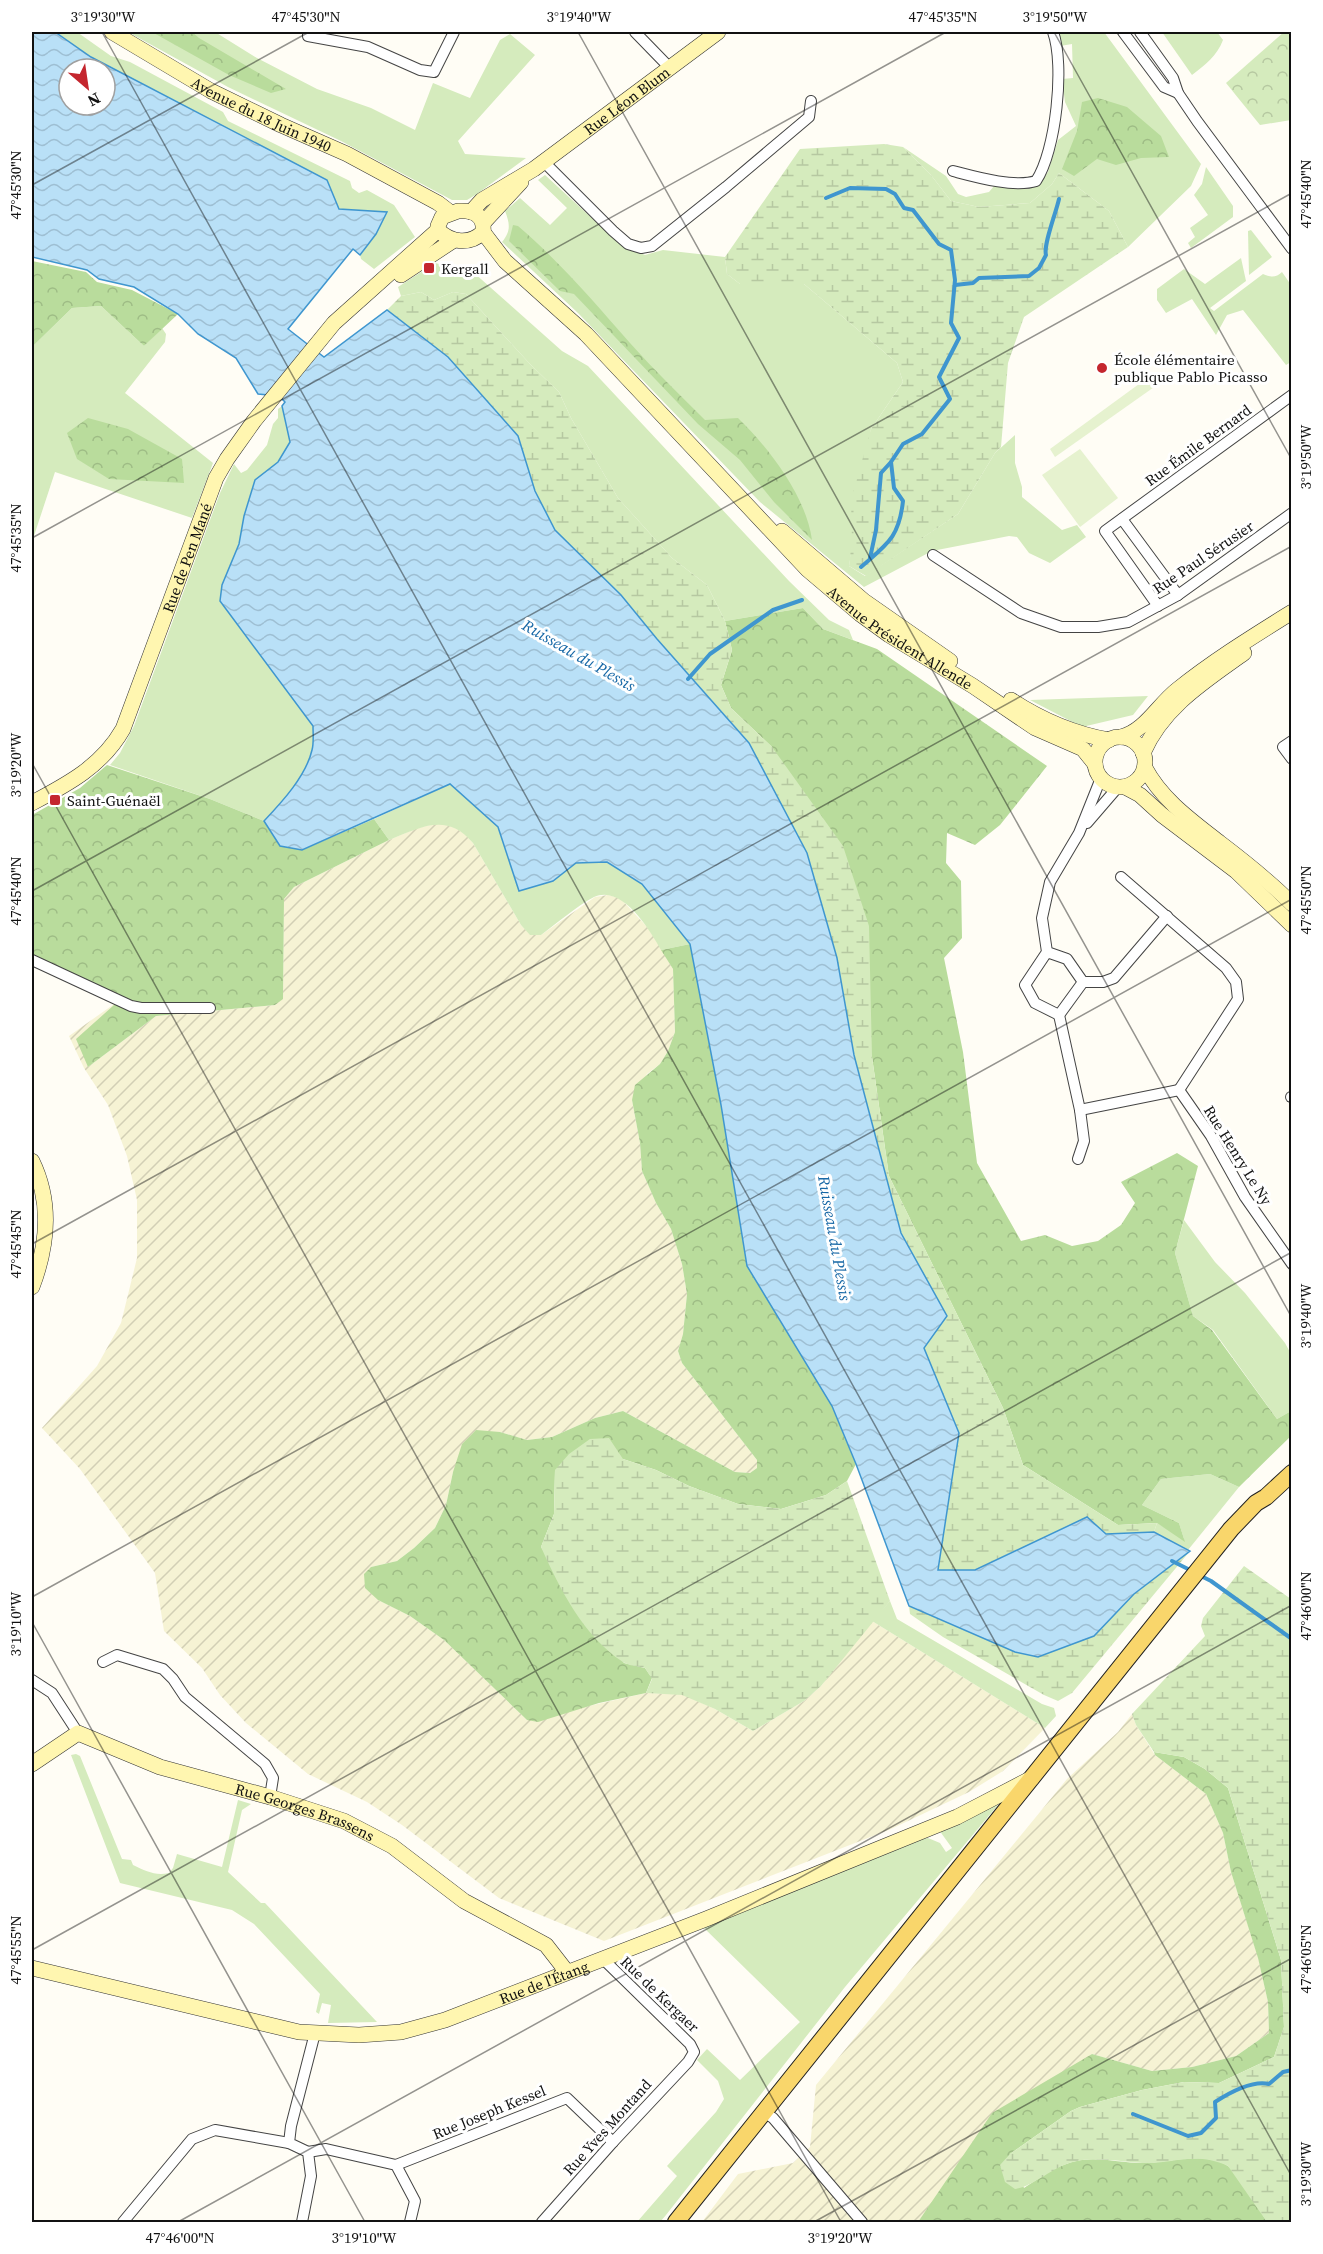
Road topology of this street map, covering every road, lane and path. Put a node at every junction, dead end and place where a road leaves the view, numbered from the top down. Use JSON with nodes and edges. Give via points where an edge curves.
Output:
{"nodes":[{"id":1,"x":112,"y":32,"type":"edge"},
{"id":2,"x":308,"y":32,"type":"edge"},
{"id":3,"x":454,"y":32,"type":"edge"},
{"id":4,"x":635,"y":32,"type":"edge"},
{"id":5,"x":718,"y":32,"type":"edge"},
{"id":6,"x":1053,"y":32,"type":"edge"},
{"id":7,"x":1123,"y":32,"type":"edge"},
{"id":8,"x":1140,"y":32,"type":"edge"},
{"id":9,"x":669,"y":68,"type":"junction"},
{"id":10,"x":1178,"y":93,"type":"junction"},
{"id":11,"x":811,"y":101,"type":"dead end"},
{"id":12,"x":538,"y":165,"type":"junction"},
{"id":13,"x":953,"y":171,"type":"dead end"},
{"id":14,"x":471,"y":212,"type":"junction"},
{"id":15,"x":443,"y":221,"type":"junction"},
{"id":16,"x":480,"y":231,"type":"junction"},
{"id":17,"x":454,"y":240,"type":"junction"},
{"id":18,"x":1292,"y":249,"type":"edge"},
{"id":19,"x":351,"y":309,"type":"junction"},
{"id":20,"x":1292,"y":395,"type":"edge"},
{"id":21,"x":725,"y":483,"type":"junction"},
{"id":22,"x":1292,"y":513,"type":"edge"},
{"id":23,"x":1122,"y":519,"type":"junction"},
{"id":24,"x":933,"y":555,"type":"dead end"},
{"id":25,"x":1178,"y":595,"type":"junction"},
{"id":26,"x":1158,"y":606,"type":"junction"},
{"id":27,"x":1292,"y":614,"type":"edge"},
{"id":28,"x":1115,"y":739,"type":"junction"},
{"id":29,"x":1292,"y":741,"type":"edge"},
{"id":30,"x":1292,"y":759,"type":"edge"},
{"id":31,"x":1144,"y":760,"type":"junction"},
{"id":32,"x":1098,"y":771,"type":"junction"},
{"id":33,"x":1121,"y":787,"type":"junction"},
{"id":34,"x":32,"y":803,"type":"edge"},
{"id":35,"x":1079,"y":833,"type":"junction"},
{"id":36,"x":1121,"y":877,"type":"dead end"},
{"id":37,"x":1292,"y":904,"type":"edge"},
{"id":38,"x":1167,"y":916,"type":"junction"},
{"id":39,"x":1292,"y":925,"type":"edge"},
{"id":40,"x":1047,"y":952,"type":"junction"},
{"id":41,"x":32,"y":960,"type":"edge"},
{"id":42,"x":1083,"y":982,"type":"junction"},
{"id":43,"x":210,"y":1008,"type":"dead end"},
{"id":44,"x":1059,"y":1015,"type":"junction"},
{"id":45,"x":1179,"y":1090,"type":"junction"},
{"id":46,"x":1080,"y":1110,"type":"junction"},
{"id":47,"x":1078,"y":1159,"type":"dead end"},
{"id":48,"x":32,"y":1161,"type":"edge"},
{"id":49,"x":1292,"y":1264,"type":"edge"},
{"id":50,"x":32,"y":1287,"type":"edge"},
{"id":51,"x":1292,"y":1457,"type":"edge"},
{"id":52,"x":1292,"y":1473,"type":"edge"},
{"id":53,"x":1256,"y":1503,"type":"junction"},
{"id":54,"x":104,"y":1662,"type":"dead end"},
{"id":55,"x":32,"y":1680,"type":"edge"},
{"id":56,"x":78,"y":1733,"type":"junction"},
{"id":57,"x":32,"y":1764,"type":"edge"},
{"id":58,"x":1032,"y":1778,"type":"junction"},
{"id":59,"x":270,"y":1797,"type":"junction"},
{"id":60,"x":603,"y":1959,"type":"junction"},
{"id":61,"x":32,"y":1968,"type":"edge"},
{"id":62,"x":567,"y":1972,"type":"junction"},
{"id":63,"x":315,"y":2033,"type":"junction"},
{"id":64,"x":694,"y":2052,"type":"joint"},
{"id":65,"x":764,"y":2112,"type":"junction"},
{"id":66,"x":613,"y":2142,"type":"junction"},
{"id":67,"x":289,"y":2144,"type":"junction"},
{"id":68,"x":308,"y":2152,"type":"junction"},
{"id":69,"x":396,"y":2165,"type":"junction"},
{"id":70,"x":123,"y":2223,"type":"edge"},
{"id":71,"x":302,"y":2223,"type":"edge"},
{"id":72,"x":410,"y":2223,"type":"edge"},
{"id":73,"x":542,"y":2223,"type":"edge"},
{"id":74,"x":676,"y":2223,"type":"edge"},
{"id":75,"x":862,"y":2223,"type":"edge"}],
"edges":[{"from":1,"to":15,"type":"street","name":"Avenue du 18 Juin 1940","via":[[211,90],[347,154],[438,203]]},
{"from":2,"to":3,"type":"street","via":[[308,36],[368,47],[420,70],[434,72]]},
{"from":4,"to":9,"type":"street"},
{"from":5,"to":9,"type":"street","name":"Rue Léon Blum"},
{"from":6,"to":13,"type":"street","via":[[1059,88],[1044,167],[1036,181],[1001,181]]},
{"from":7,"to":10,"type":"street","via":[[1164,87]]},
{"from":8,"to":10,"type":"street","via":[[1173,78]]},
{"from":9,"to":12,"type":"street","name":"Rue Léon Blum"},
{"from":10,"to":18,"type":"street"},
{"from":11,"to":12,"type":"street","via":[[809,117],[652,246],[628,244]]},
{"from":12,"to":14,"type":"street","name":"Rue Léon Blum","via":[[482,200]]},
{"from":12,"to":16,"type":"street","name":"Rue Léon Blum"},
{"from":14,"to":15,"type":"street"},
{"from":14,"to":16,"type":"street","name":"Avenue Président Allende","via":[[481,217]]},
{"from":15,"to":17,"type":"street","name":"Avenue du 18 Juin 1940"},
{"from":15,"to":19,"type":"street","name":"Rue de Pen Mané"},
{"from":16,"to":17,"type":"street"},
{"from":16,"to":21,"type":"street","name":"Avenue Président Allende","via":[[504,261],[585,334]]},
{"from":17,"to":19,"type":"street","name":"Rue de Pen Mané"},
{"from":19,"to":34,"type":"street","name":"Rue de Pen Mané","via":[[334,323],[265,407],[216,478],[123,729],[104,756],[83,774]]},
{"from":20,"to":23,"type":"street","name":"Rue Émile Bernard"},
{"from":21,"to":28,"type":"street","name":"Avenue Président Allende","via":[[864,602],[903,630],[1022,708],[1092,738]]},
{"from":21,"to":32,"type":"street","name":"Avenue Président Allende","via":[[808,570],[860,614],[1035,728],[1083,749]]},
{"from":22,"to":25,"type":"street","name":"Rue Paul Sérusier"},
{"from":23,"to":25,"type":"street"},
{"from":23,"to":26,"type":"street","via":[[1106,531]]},
{"from":24,"to":26,"type":"street","name":"Rue Paul Sérusier","via":[[1021,613],[1061,627],[1128,622]]},
{"from":25,"to":26,"type":"street","name":"Rue Paul Sérusier"},
{"from":27,"to":28,"type":"street","via":[[1221,657],[1175,692],[1131,735]]},
{"from":27,"to":31,"type":"street","via":[[1188,694],[1149,740]]},
{"from":28,"to":31,"type":"street","via":[[1137,744]]},
{"from":28,"to":32,"type":"street","via":[[1099,749]]},
{"from":29,"to":30,"type":"street","via":[[1283,747]]},
{"from":31,"to":33,"type":"street","via":[[1137,781]]},
{"from":31,"to":37,"type":"street","via":[[1152,781],[1178,811]]},
{"from":32,"to":33,"type":"street","via":[[1106,783]]},
{"from":32,"to":35,"type":"street"},
{"from":33,"to":35,"type":"street"},
{"from":33,"to":39,"type":"street","via":[[1140,795],[1236,871]]},
{"from":35,"to":40,"type":"street","via":[[1050,882],[1042,918]]},
{"from":36,"to":38,"type":"street"},
{"from":38,"to":42,"type":"street","via":[[1114,978]]},
{"from":38,"to":45,"type":"street","via":[[1226,968],[1236,982],[1238,999]]},
{"from":40,"to":42,"type":"street","via":[[1067,959]]},
{"from":40,"to":44,"type":"street","via":[[1025,985],[1035,1003]]},
{"from":41,"to":43,"type":"street","via":[[131,1006]]},
{"from":42,"to":44,"type":"street"},
{"from":44,"to":46,"type":"street"},
{"from":45,"to":46,"type":"street"},
{"from":45,"to":49,"type":"street","name":"Rue Henry Le Ny"},
{"from":46,"to":47,"type":"street","via":[[1084,1141]]},
{"from":48,"to":50,"type":"street","via":[[45,1202],[46,1232]]},
{"from":51,"to":53,"type":"main road","via":[[1260,1491]]},
{"from":52,"to":53,"type":"main road"},
{"from":53,"to":58,"type":"main road"},
{"from":54,"to":59,"type":"street","via":[[117,1655],[163,1669],[184,1697],[265,1764],[273,1778]]},
{"from":55,"to":56,"type":"street","via":[[52,1693]]},
{"from":56,"to":57,"type":"street"},
{"from":56,"to":59,"type":"street","name":"Rue Georges Brassens","via":[[160,1767]]},
{"from":58,"to":60,"type":"street","name":"Rue de l'Étang","via":[[957,1817]]},
{"from":58,"to":65,"type":"main road"},
{"from":59,"to":62,"type":"street","name":"Rue Georges Brassens","via":[[344,1821],[392,1846],[464,1901],[546,1945]]},
{"from":60,"to":62,"type":"street","name":"Rue de l'Étang"},
{"from":60,"to":64,"type":"street","name":"Rue de Kergaer"},
{"from":61,"to":63,"type":"street","name":"Rue de l'Étang"},
{"from":62,"to":63,"type":"street","name":"Rue de l'Étang","via":[[445,2020],[401,2032]]},
{"from":63,"to":67,"type":"street"},
{"from":64,"to":66,"type":"street","name":"Rue Yves Montand"},
{"from":65,"to":74,"type":"main road"},
{"from":65,"to":75,"type":"street"},
{"from":66,"to":69,"type":"street","name":"Rue Joseph Kessel","via":[[567,2098]]},
{"from":66,"to":73,"type":"street","name":"Rue Yves Montand"},
{"from":67,"to":68,"type":"street"},
{"from":67,"to":70,"type":"street","via":[[215,2130],[192,2139]]},
{"from":68,"to":69,"type":"street","via":[[326,2149]]},
{"from":68,"to":71,"type":"street","via":[[311,2175]]},
{"from":69,"to":72,"type":"street","via":[[415,2200]]}]}
